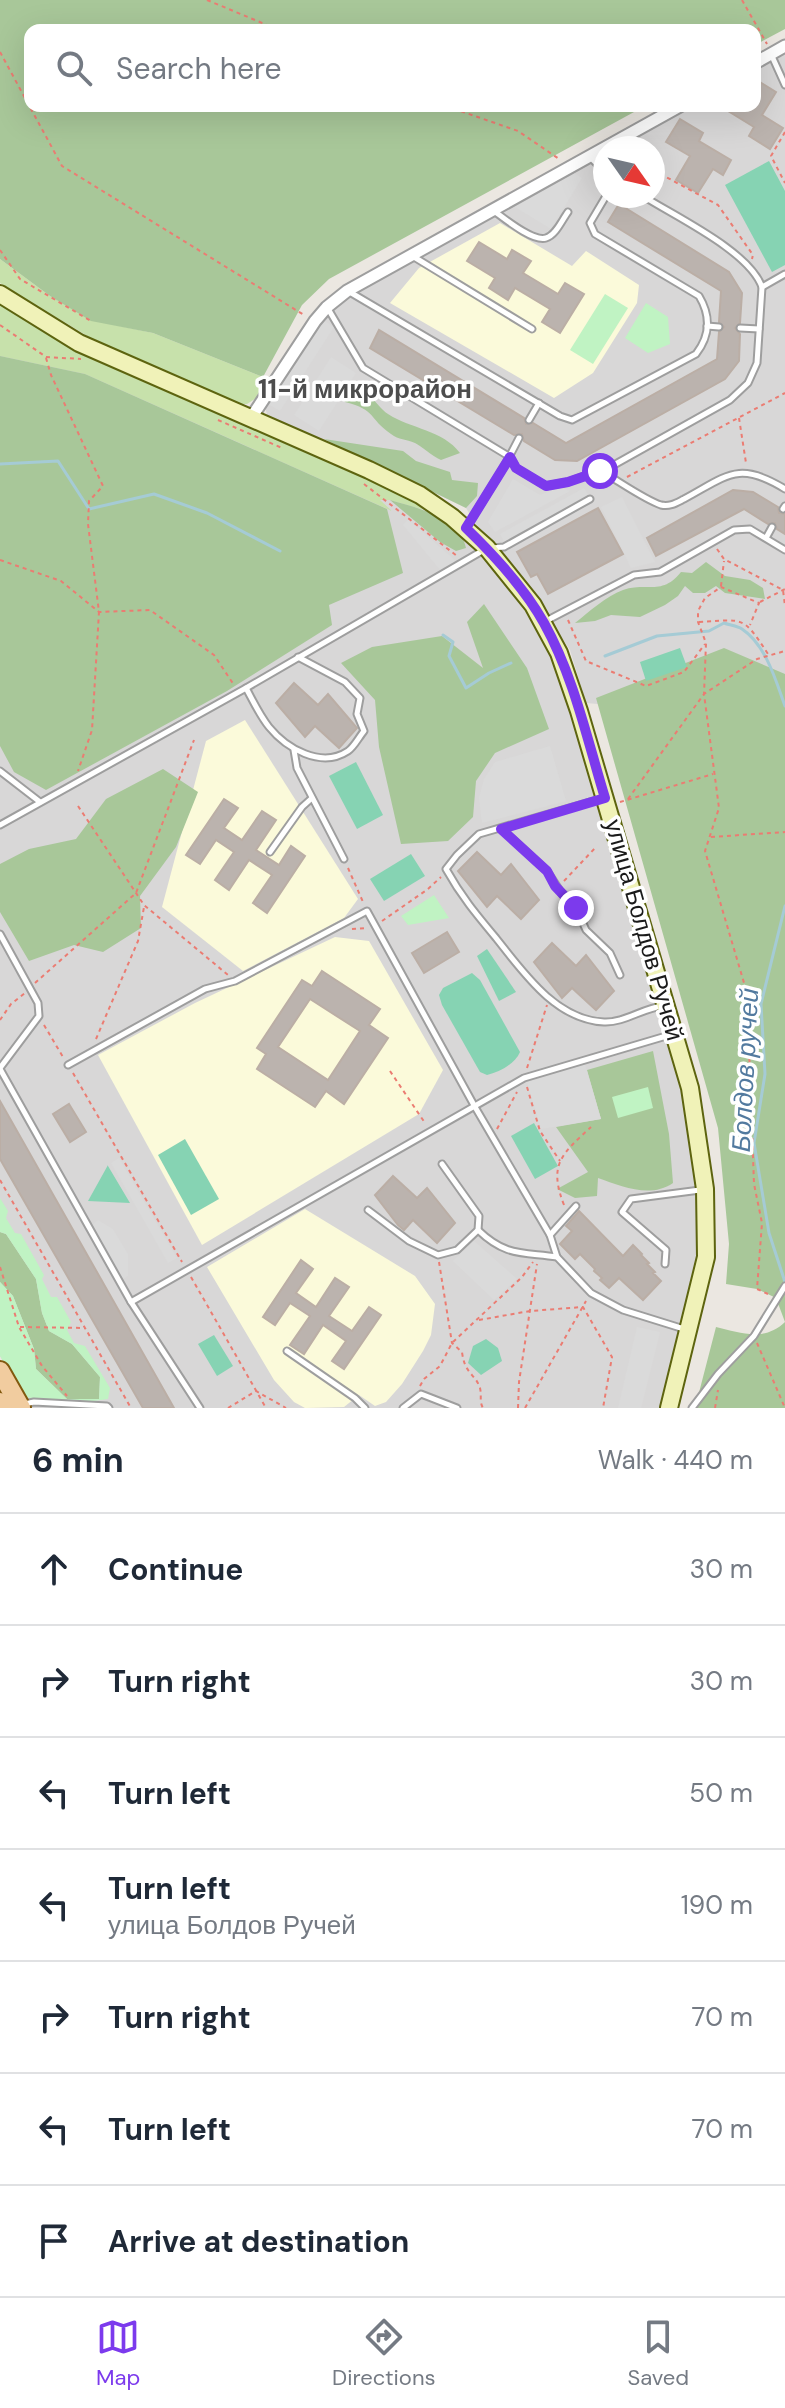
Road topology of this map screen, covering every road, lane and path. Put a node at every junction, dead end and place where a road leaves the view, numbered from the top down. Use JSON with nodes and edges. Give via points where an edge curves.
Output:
{"nodes":[{"id":1,"x":207,"y":0,"type":"edge"},
{"id":2,"x":742,"y":0,"type":"edge"},
{"id":3,"x":265,"y":24,"type":"edge"},
{"id":4,"x":758,"y":24,"type":"edge"},
{"id":5,"x":761,"y":31,"type":"edge"},
{"id":6,"x":785,"y":46,"type":"edge"},
{"id":7,"x":0,"y":52,"type":"edge"},
{"id":8,"x":771,"y":54,"type":"junction"},
{"id":9,"x":761,"y":60,"type":"edge"},
{"id":10,"x":785,"y":85,"type":"edge"},
{"id":11,"x":24,"y":96,"type":"edge"},
{"id":12,"x":33,"y":112,"type":"edge"},
{"id":13,"x":463,"y":112,"type":"edge"},
{"id":14,"x":669,"y":112,"type":"edge"},
{"id":15,"x":785,"y":132,"type":"edge"},
{"id":16,"x":589,"y":156,"type":"junction"},
{"id":17,"x":593,"y":160,"type":"edge"},
{"id":18,"x":570,"y":166,"type":"junction"},
{"id":19,"x":665,"y":176,"type":"edge"},
{"id":20,"x":785,"y":183,"type":"edge"},
{"id":21,"x":599,"y":208,"type":"edge"},
{"id":22,"x":663,"y":208,"type":"edge"},
{"id":23,"x":491,"y":210,"type":"junction"},
{"id":24,"x":568,"y":212,"type":"dead end"},
{"id":25,"x":0,"y":250,"type":"edge"},
{"id":26,"x":409,"y":255,"type":"junction"},
{"id":27,"x":750,"y":267,"type":"junction"},
{"id":28,"x":785,"y":274,"type":"edge"},
{"id":29,"x":762,"y":287,"type":"junction"},
{"id":30,"x":347,"y":291,"type":"junction"},
{"id":31,"x":0,"y":294,"type":"edge"},
{"id":32,"x":327,"y":307,"type":"junction"},
{"id":33,"x":91,"y":321,"type":"dead end"},
{"id":34,"x":315,"y":321,"type":"junction"},
{"id":35,"x":0,"y":325,"type":"edge"},
{"id":36,"x":707,"y":326,"type":"junction"},
{"id":37,"x":719,"y":327,"type":"dead end"},
{"id":38,"x":740,"y":328,"type":"dead end"},
{"id":39,"x":532,"y":329,"type":"dead end"},
{"id":40,"x":759,"y":329,"type":"junction"},
{"id":41,"x":46,"y":357,"type":"junction"},
{"id":42,"x":87,"y":359,"type":"dead end"},
{"id":43,"x":785,"y":393,"type":"edge"},
{"id":44,"x":539,"y":403,"type":"junction"},
{"id":45,"x":208,"y":415,"type":"dead end"},
{"id":46,"x":739,"y":417,"type":"junction"},
{"id":47,"x":251,"y":418,"type":"junction"},
{"id":48,"x":529,"y":420,"type":"dead end"},
{"id":49,"x":519,"y":438,"type":"dead end"},
{"id":50,"x":290,"y":451,"type":"dead end"},
{"id":51,"x":510,"y":457,"type":"junction"},
{"id":52,"x":600,"y":471,"type":"junction"},
{"id":53,"x":747,"y":473,"type":"junction"},
{"id":54,"x":359,"y":480,"type":"dead end"},
{"id":55,"x":619,"y":482,"type":"junction"},
{"id":56,"x":785,"y":489,"type":"edge"},
{"id":57,"x":590,"y":499,"type":"dead end"},
{"id":58,"x":772,"y":527,"type":"dead end"},
{"id":59,"x":466,"y":528,"type":"junction"},
{"id":60,"x":766,"y":538,"type":"junction"},
{"id":61,"x":713,"y":542,"type":"junction"},
{"id":62,"x":487,"y":548,"type":"junction"},
{"id":63,"x":785,"y":550,"type":"edge"},
{"id":64,"x":724,"y":559,"type":"junction"},
{"id":65,"x":0,"y":560,"type":"edge"},
{"id":66,"x":465,"y":561,"type":"junction"},
{"id":67,"x":721,"y":587,"type":"junction"},
{"id":68,"x":784,"y":590,"type":"edge"},
{"id":69,"x":759,"y":603,"type":"junction"},
{"id":70,"x":785,"y":606,"type":"edge"},
{"id":71,"x":564,"y":610,"type":"junction"},
{"id":72,"x":99,"y":612,"type":"junction"},
{"id":73,"x":544,"y":622,"type":"junction"},
{"id":74,"x":698,"y":622,"type":"junction"},
{"id":75,"x":750,"y":625,"type":"junction"},
{"id":76,"x":706,"y":643,"type":"junction"},
{"id":77,"x":785,"y":651,"type":"edge"},
{"id":78,"x":769,"y":655,"type":"junction"},
{"id":79,"x":298,"y":657,"type":"junction"},
{"id":80,"x":246,"y":688,"type":"junction"},
{"id":81,"x":239,"y":693,"type":"junction"},
{"id":82,"x":704,"y":694,"type":"junction"},
{"id":83,"x":194,"y":740,"type":"dead end"},
{"id":84,"x":294,"y":749,"type":"junction"},
{"id":85,"x":0,"y":771,"type":"edge"},
{"id":86,"x":714,"y":774,"type":"junction"},
{"id":87,"x":74,"y":783,"type":"junction"},
{"id":88,"x":312,"y":798,"type":"junction"},
{"id":89,"x":628,"y":799,"type":"junction"},
{"id":90,"x":40,"y":802,"type":"junction"},
{"id":91,"x":606,"y":802,"type":"junction"},
{"id":92,"x":78,"y":806,"type":"dead end"},
{"id":93,"x":0,"y":825,"type":"edge"},
{"id":94,"x":501,"y":829,"type":"junction"},
{"id":95,"x":783,"y":832,"type":"edge"},
{"id":96,"x":709,"y":837,"type":"junction"},
{"id":97,"x":596,"y":847,"type":"dead end"},
{"id":98,"x":270,"y":852,"type":"dead end"},
{"id":99,"x":344,"y":859,"type":"joint"},
{"id":100,"x":447,"y":870,"type":"junction"},
{"id":101,"x":565,"y":880,"type":"dead end"},
{"id":102,"x":136,"y":893,"type":"junction"},
{"id":103,"x":144,"y":905,"type":"junction"},
{"id":104,"x":367,"y":911,"type":"junction"},
{"id":105,"x":373,"y":927,"type":"junction"},
{"id":106,"x":331,"y":930,"type":"junction"},
{"id":107,"x":0,"y":934,"type":"edge"},
{"id":108,"x":620,"y":975,"type":"dead end"},
{"id":109,"x":235,"y":981,"type":"junction"},
{"id":110,"x":29,"y":989,"type":"junction"},
{"id":111,"x":666,"y":1005,"type":"junction"},
{"id":112,"x":39,"y":1016,"type":"junction"},
{"id":113,"x":0,"y":1020,"type":"edge"},
{"id":114,"x":674,"y":1034,"type":"junction"},
{"id":115,"x":91,"y":1052,"type":"junction"},
{"id":116,"x":68,"y":1065,"type":"junction"},
{"id":117,"x":0,"y":1068,"type":"edge"},
{"id":118,"x":390,"y":1071,"type":"dead end"},
{"id":119,"x":524,"y":1078,"type":"junction"},
{"id":120,"x":475,"y":1107,"type":"junction"},
{"id":121,"x":591,"y":1127,"type":"dead end"},
{"id":122,"x":431,"y":1131,"type":"junction"},
{"id":123,"x":560,"y":1161,"type":"junction"},
{"id":124,"x":442,"y":1164,"type":"dead end"},
{"id":125,"x":0,"y":1180,"type":"edge"},
{"id":126,"x":705,"y":1189,"type":"junction"},
{"id":127,"x":576,"y":1206,"type":"dead end"},
{"id":128,"x":368,"y":1210,"type":"dead end"},
{"id":129,"x":568,"y":1214,"type":"junction"},
{"id":130,"x":478,"y":1230,"type":"junction"},
{"id":131,"x":550,"y":1235,"type":"junction"},
{"id":132,"x":438,"y":1255,"type":"junction"},
{"id":133,"x":538,"y":1255,"type":"junction"},
{"id":134,"x":557,"y":1257,"type":"junction"},
{"id":135,"x":665,"y":1264,"type":"dead end"},
{"id":136,"x":0,"y":1267,"type":"edge"},
{"id":137,"x":187,"y":1270,"type":"junction"},
{"id":138,"x":785,"y":1286,"type":"edge"},
{"id":139,"x":591,"y":1293,"type":"junction"},
{"id":140,"x":776,"y":1298,"type":"junction"},
{"id":141,"x":131,"y":1302,"type":"junction"},
{"id":142,"x":583,"y":1307,"type":"junction"},
{"id":143,"x":530,"y":1311,"type":"junction"},
{"id":144,"x":479,"y":1320,"type":"junction"},
{"id":145,"x":19,"y":1327,"type":"junction"},
{"id":146,"x":85,"y":1328,"type":"junction"},
{"id":147,"x":689,"y":1330,"type":"junction"},
{"id":148,"x":754,"y":1336,"type":"junction"},
{"id":149,"x":452,"y":1343,"type":"junction"},
{"id":150,"x":287,"y":1351,"type":"dead end"},
{"id":151,"x":0,"y":1371,"type":"edge"},
{"id":152,"x":718,"y":1374,"type":"junction"},
{"id":153,"x":256,"y":1391,"type":"junction"},
{"id":154,"x":412,"y":1400,"type":"junction"},
{"id":155,"x":0,"y":1402,"type":"edge"},
{"id":156,"x":75,"y":1406,"type":"junction"},
{"id":157,"x":14,"y":1407,"type":"edge"},
{"id":158,"x":109,"y":1408,"type":"edge"},
{"id":159,"x":131,"y":1408,"type":"edge"},
{"id":160,"x":200,"y":1408,"type":"edge"},
{"id":161,"x":228,"y":1408,"type":"edge"},
{"id":162,"x":266,"y":1408,"type":"edge"},
{"id":163,"x":286,"y":1408,"type":"edge"},
{"id":164,"x":365,"y":1408,"type":"edge"},
{"id":165,"x":403,"y":1408,"type":"edge"},
{"id":166,"x":457,"y":1408,"type":"edge"},
{"id":167,"x":483,"y":1408,"type":"edge"},
{"id":168,"x":518,"y":1408,"type":"edge"},
{"id":169,"x":525,"y":1408,"type":"edge"},
{"id":170,"x":603,"y":1408,"type":"edge"},
{"id":171,"x":669,"y":1408,"type":"edge"},
{"id":172,"x":692,"y":1408,"type":"edge"},
{"id":173,"x":715,"y":1408,"type":"edge"},
{"id":174,"x":785,"y":1408,"type":"edge"}],
"edges":[{"from":1,"to":3,"type":"path"},
{"from":2,"to":4,"type":"path"},
{"from":5,"to":8,"type":"path"},
{"from":6,"to":8,"type":"street"},
{"from":7,"to":11,"type":"path"},
{"from":8,"to":9,"type":"street"},
{"from":8,"to":10,"type":"lane"},
{"from":12,"to":34,"type":"path","via":[[62,166]]},
{"from":13,"to":18,"type":"path","via":[[518,131]]},
{"from":14,"to":16,"type":"street"},
{"from":15,"to":20,"type":"path","via":[[771,156]]},
{"from":16,"to":17,"type":"lane"},
{"from":16,"to":18,"type":"street"},
{"from":18,"to":23,"type":"street"},
{"from":19,"to":27,"type":"path","via":[[718,205],[753,255]]},
{"from":21,"to":36,"type":"lane","via":[[590,223],[595,234],[699,296],[708,311]]},
{"from":22,"to":27,"type":"lane","via":[[741,256]]},
{"from":23,"to":24,"type":"lane","via":[[535,238],[554,233]]},
{"from":23,"to":26,"type":"street"},
{"from":25,"to":33,"type":"path","via":[[20,279]]},
{"from":26,"to":30,"type":"street"},
{"from":26,"to":39,"type":"lane"},
{"from":27,"to":29,"type":"lane"},
{"from":28,"to":29,"type":"lane"},
{"from":29,"to":40,"type":"lane"},
{"from":30,"to":32,"type":"street"},
{"from":30,"to":44,"type":"lane"},
{"from":31,"to":47,"type":"street","name":"улица Болдов Ручей","via":[[79,343]]},
{"from":32,"to":34,"type":"street"},
{"from":32,"to":51,"type":"lane","via":[[363,368]]},
{"from":34,"to":47,"type":"street"},
{"from":35,"to":41,"type":"path"},
{"from":36,"to":37,"type":"lane"},
{"from":36,"to":44,"type":"lane","via":[[706,342],[696,354],[572,420]]},
{"from":38,"to":40,"type":"lane"},
{"from":40,"to":52,"type":"lane","via":[[753,373],[730,400]]},
{"from":41,"to":42,"type":"path"},
{"from":41,"to":72,"type":"path","via":[[103,486],[89,501],[88,524]]},
{"from":43,"to":46,"type":"path"},
{"from":44,"to":48,"type":"lane"},
{"from":45,"to":50,"type":"path"},
{"from":46,"to":53,"type":"path"},
{"from":46,"to":55,"type":"path"},
{"from":47,"to":59,"type":"street","name":"улица Болдов Ручей","via":[[404,487]]},
{"from":49,"to":51,"type":"lane"},
{"from":51,"to":52,"type":"lane","via":[[516,468],[546,486]]},
{"from":51,"to":59,"type":"lane"},
{"from":52,"to":55,"type":"lane"},
{"from":53,"to":55,"type":"lane","via":[[725,476],[672,505],[661,505]]},
{"from":53,"to":56,"type":"lane"},
{"from":54,"to":66,"type":"path"},
{"from":57,"to":62,"type":"lane","via":[[504,547]]},
{"from":58,"to":60,"type":"lane"},
{"from":59,"to":62,"type":"street","name":"улица Болдов Ручей"},
{"from":60,"to":61,"type":"lane","via":[[750,529],[734,530]]},
{"from":60,"to":63,"type":"lane"},
{"from":61,"to":64,"type":"path"},
{"from":61,"to":71,"type":"lane","via":[[660,572],[634,575]]},
{"from":62,"to":66,"type":"lane"},
{"from":62,"to":73,"type":"street","name":"улица Болдов Ручей"},
{"from":64,"to":67,"type":"path"},
{"from":64,"to":68,"type":"path"},
{"from":65,"to":72,"type":"path","via":[[61,581]]},
{"from":66,"to":79,"type":"lane"},
{"from":67,"to":69,"type":"path"},
{"from":67,"to":74,"type":"path","via":[[705,598]]},
{"from":68,"to":69,"type":"path"},
{"from":68,"to":70,"type":"path"},
{"from":69,"to":75,"type":"path"},
{"from":71,"to":73,"type":"lane"},
{"from":71,"to":76,"type":"path","via":[[586,661],[646,686],[684,672]]},
{"from":72,"to":81,"type":"path","via":[[150,610],[214,655]]},
{"from":72,"to":87,"type":"path","via":[[92,730]]},
{"from":73,"to":91,"type":"street","name":"улица Болдов Ручей","via":[[568,677]]},
{"from":74,"to":75,"type":"path","via":[[736,619]]},
{"from":74,"to":76,"type":"path"},
{"from":75,"to":78,"type":"path"},
{"from":76,"to":82,"type":"path"},
{"from":77,"to":78,"type":"path"},
{"from":78,"to":82,"type":"path"},
{"from":79,"to":80,"type":"lane"},
{"from":79,"to":84,"type":"lane","via":[[345,682],[360,698],[357,714],[364,731],[348,751],[328,758]]},
{"from":80,"to":81,"type":"lane"},
{"from":80,"to":84,"type":"lane","via":[[269,727]]},
{"from":81,"to":87,"type":"lane"},
{"from":82,"to":86,"type":"path"},
{"from":82,"to":89,"type":"path"},
{"from":83,"to":102,"type":"path"},
{"from":84,"to":88,"type":"lane"},
{"from":85,"to":90,"type":"lane"},
{"from":86,"to":89,"type":"path"},
{"from":86,"to":96,"type":"path","via":[[719,808]]},
{"from":87,"to":90,"type":"lane"},
{"from":88,"to":98,"type":"lane"},
{"from":88,"to":99,"type":"lane"},
{"from":89,"to":91,"type":"path"},
{"from":90,"to":93,"type":"lane"},
{"from":91,"to":94,"type":"lane"},
{"from":91,"to":111,"type":"street","name":"улица Болдов Ручей"},
{"from":92,"to":102,"type":"path"},
{"from":94,"to":100,"type":"lane","via":[[479,834]]},
{"from":94,"to":108,"type":"lane","via":[[547,871],[586,930],[610,953]]},
{"from":95,"to":96,"type":"path"},
{"from":96,"to":140,"type":"path","via":[[705,851],[747,993],[751,1143],[762,1223],[757,1289]]},
{"from":97,"to":101,"type":"path"},
{"from":99,"to":104,"type":"path"},
{"from":100,"to":105,"type":"path"},
{"from":100,"to":111,"type":"lane","via":[[462,898],[526,977],[564,1009],[606,1022]]},
{"from":102,"to":103,"type":"path"},
{"from":102,"to":110,"type":"path"},
{"from":103,"to":109,"type":"path"},
{"from":103,"to":115,"type":"path","via":[[138,941]]},
{"from":104,"to":105,"type":"lane"},
{"from":104,"to":106,"type":"lane"},
{"from":105,"to":106,"type":"path"},
{"from":105,"to":120,"type":"lane"},
{"from":106,"to":109,"type":"lane"},
{"from":107,"to":110,"type":"lane"},
{"from":109,"to":115,"type":"lane","via":[[205,989]]},
{"from":110,"to":112,"type":"lane"},
{"from":110,"to":113,"type":"path"},
{"from":111,"to":114,"type":"street","name":"улица Болдов Ручей"},
{"from":112,"to":116,"type":"path"},
{"from":112,"to":117,"type":"lane"},
{"from":114,"to":119,"type":"lane"},
{"from":114,"to":126,"type":"street","name":"улица Болдов Ручей","via":[[690,1088]]},
{"from":115,"to":116,"type":"lane"},
{"from":116,"to":137,"type":"path"},
{"from":117,"to":141,"type":"lane"},
{"from":118,"to":122,"type":"path"},
{"from":119,"to":120,"type":"lane"},
{"from":119,"to":123,"type":"path","via":[[540,1131]]},
{"from":120,"to":122,"type":"lane"},
{"from":120,"to":131,"type":"lane"},
{"from":121,"to":123,"type":"path"},
{"from":122,"to":137,"type":"lane"},
{"from":123,"to":129,"type":"path","via":[[557,1186]]},
{"from":124,"to":130,"type":"lane","via":[[472,1202]]},
{"from":125,"to":146,"type":"path"},
{"from":126,"to":135,"type":"lane","via":[[631,1199],[622,1212],[666,1250]]},
{"from":126,"to":147,"type":"street","name":"улица Болдов Ручей","via":[[706,1257]]},
{"from":127,"to":129,"type":"lane"},
{"from":128,"to":132,"type":"lane"},
{"from":129,"to":131,"type":"lane"},
{"from":130,"to":132,"type":"lane","via":[[457,1250]]},
{"from":130,"to":133,"type":"lane","via":[[507,1251]]},
{"from":131,"to":134,"type":"lane"},
{"from":132,"to":149,"type":"path"},
{"from":133,"to":134,"type":"lane"},
{"from":133,"to":143,"type":"path"},
{"from":133,"to":144,"type":"path"},
{"from":134,"to":139,"type":"lane"},
{"from":136,"to":145,"type":"path"},
{"from":137,"to":141,"type":"lane"},
{"from":137,"to":153,"type":"path"},
{"from":138,"to":140,"type":"lane"},
{"from":139,"to":142,"type":"path"},
{"from":139,"to":147,"type":"lane","via":[[623,1310]]},
{"from":140,"to":148,"type":"lane"},
{"from":141,"to":160,"type":"lane"},
{"from":142,"to":143,"type":"path"},
{"from":142,"to":169,"type":"path"},
{"from":142,"to":170,"type":"path","via":[[612,1357]]},
{"from":143,"to":144,"type":"path"},
{"from":143,"to":168,"type":"path"},
{"from":144,"to":149,"type":"path"},
{"from":145,"to":146,"type":"path"},
{"from":145,"to":156,"type":"path"},
{"from":146,"to":159,"type":"path"},
{"from":147,"to":171,"type":"street","name":"улица Болдов Ручей"},
{"from":148,"to":152,"type":"lane"},
{"from":148,"to":174,"type":"path"},
{"from":149,"to":154,"type":"path"},
{"from":149,"to":167,"type":"path","via":[[480,1387]]},
{"from":150,"to":164,"type":"lane"},
{"from":151,"to":157,"type":"main road"},
{"from":152,"to":172,"type":"lane"},
{"from":152,"to":173,"type":"path"},
{"from":153,"to":161,"type":"path"},
{"from":153,"to":162,"type":"path"},
{"from":153,"to":163,"type":"path"},
{"from":154,"to":165,"type":"lane"},
{"from":154,"to":166,"type":"lane","via":[[421,1394]]},
{"from":155,"to":157,"type":"main road"},
{"from":156,"to":157,"type":"lane","via":[[34,1402]]},
{"from":156,"to":158,"type":"lane"}]}
